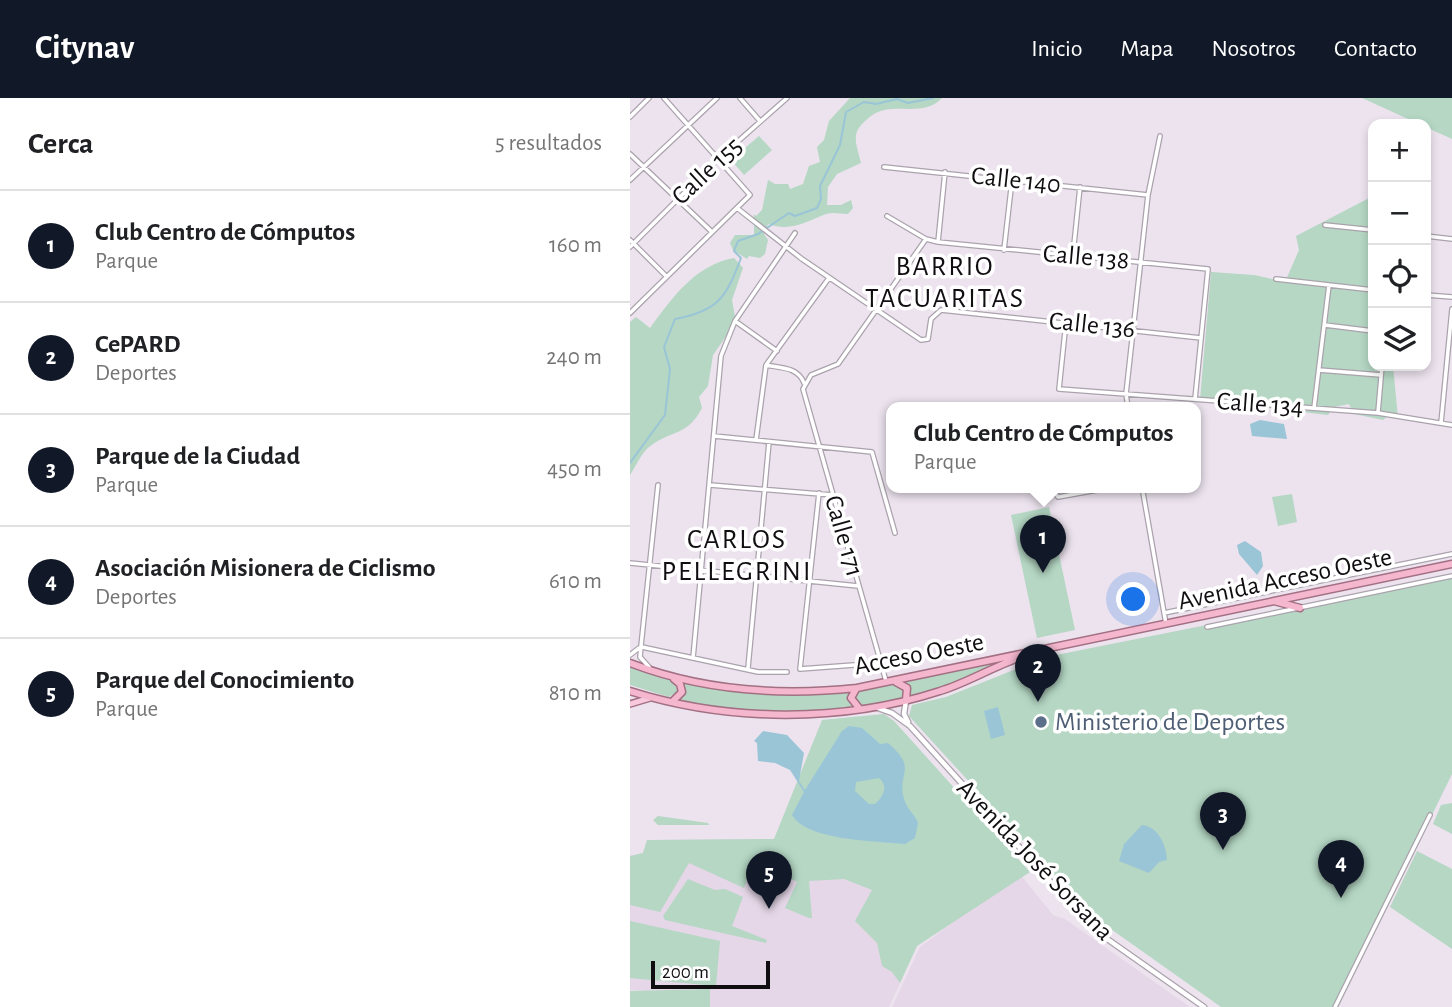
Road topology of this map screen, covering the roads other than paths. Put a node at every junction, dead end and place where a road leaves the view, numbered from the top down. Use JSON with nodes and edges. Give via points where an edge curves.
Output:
{"nodes":[{"id":1,"x":649,"y":98,"type":"edge"},
{"id":2,"x":664,"y":98,"type":"edge"},
{"id":3,"x":717,"y":98,"type":"edge"},
{"id":4,"x":740,"y":98,"type":"edge"},
{"id":5,"x":787,"y":98,"type":"edge"},
{"id":6,"x":630,"y":117,"type":"edge"},
{"id":7,"x":760,"y":121,"type":"junction"},
{"id":8,"x":688,"y":124,"type":"junction"},
{"id":9,"x":1160,"y":136,"type":"dead end"},
{"id":10,"x":630,"y":154,"type":"edge"},
{"id":11,"x":718,"y":159,"type":"junction"},
{"id":12,"x":643,"y":166,"type":"junction"},
{"id":13,"x":884,"y":167,"type":"dead end"},
{"id":14,"x":945,"y":172,"type":"junction"},
{"id":15,"x":630,"y":180,"type":"edge"},
{"id":16,"x":1012,"y":180,"type":"junction"},
{"id":17,"x":1080,"y":187,"type":"junction"},
{"id":18,"x":1148,"y":195,"type":"junction"},
{"id":19,"x":677,"y":198,"type":"junction"},
{"id":20,"x":737,"y":208,"type":"junction"},
{"id":21,"x":887,"y":216,"type":"dead end"},
{"id":22,"x":1325,"y":225,"type":"dead end"},
{"id":23,"x":1368,"y":229,"type":"edge"},
{"id":24,"x":711,"y":231,"type":"junction"},
{"id":25,"x":795,"y":233,"type":"dead end"},
{"id":26,"x":1431,"y":237,"type":"edge"},
{"id":27,"x":926,"y":239,"type":"junction"},
{"id":28,"x":1452,"y":239,"type":"edge"},
{"id":29,"x":938,"y":242,"type":"junction"},
{"id":30,"x":631,"y":244,"type":"edge"},
{"id":31,"x":786,"y":247,"type":"junction"},
{"id":32,"x":1004,"y":250,"type":"junction"},
{"id":33,"x":1073,"y":254,"type":"junction"},
{"id":34,"x":1140,"y":262,"type":"junction"},
{"id":35,"x":666,"y":276,"type":"junction"},
{"id":36,"x":829,"y":278,"type":"junction"},
{"id":37,"x":1276,"y":279,"type":"dead end"},
{"id":38,"x":1329,"y":285,"type":"junction"},
{"id":39,"x":1368,"y":289,"type":"edge"},
{"id":40,"x":1431,"y":295,"type":"edge"},
{"id":41,"x":1452,"y":297,"type":"edge"},
{"id":42,"x":1452,"y":309,"type":"edge"},
{"id":43,"x":877,"y":310,"type":"junction"},
{"id":44,"x":630,"y":313,"type":"edge"},
{"id":45,"x":735,"y":321,"type":"junction"},
{"id":46,"x":1066,"y":322,"type":"junction"},
{"id":47,"x":1325,"y":326,"type":"junction"},
{"id":48,"x":1133,"y":330,"type":"junction"},
{"id":49,"x":1368,"y":330,"type":"edge"},
{"id":50,"x":1201,"y":338,"type":"junction"},
{"id":51,"x":776,"y":351,"type":"junction"},
{"id":52,"x":766,"y":365,"type":"junction"},
{"id":53,"x":1319,"y":370,"type":"junction"},
{"id":54,"x":1381,"y":371,"type":"edge"},
{"id":55,"x":1381,"y":375,"type":"junction"},
{"id":56,"x":803,"y":387,"type":"junction"},
{"id":57,"x":1126,"y":394,"type":"junction"},
{"id":58,"x":1195,"y":399,"type":"junction"},
{"id":59,"x":1127,"y":402,"type":"edge"},
{"id":60,"x":1314,"y":408,"type":"junction"},
{"id":61,"x":1378,"y":413,"type":"junction"},
{"id":62,"x":1441,"y":424,"type":"junction"},
{"id":63,"x":1452,"y":425,"type":"edge"},
{"id":64,"x":714,"y":436,"type":"junction"},
{"id":65,"x":756,"y":440,"type":"junction"},
{"id":66,"x":769,"y":442,"type":"junction"},
{"id":67,"x":819,"y":447,"type":"junction"},
{"id":68,"x":658,"y":485,"type":"dead end"},
{"id":69,"x":709,"y":485,"type":"junction"},
{"id":70,"x":764,"y":489,"type":"junction"},
{"id":71,"x":1055,"y":493,"type":"edge"},
{"id":72,"x":1080,"y":493,"type":"edge"},
{"id":73,"x":1143,"y":493,"type":"edge"},
{"id":74,"x":818,"y":494,"type":"junction"},
{"id":75,"x":832,"y":495,"type":"junction"},
{"id":76,"x":895,"y":533,"type":"dead end"},
{"id":77,"x":1452,"y":554,"type":"edge"},
{"id":78,"x":630,"y":564,"type":"edge"},
{"id":79,"x":1452,"y":564,"type":"edge"},
{"id":80,"x":649,"y":565,"type":"junction"},
{"id":81,"x":701,"y":570,"type":"junction"},
{"id":82,"x":756,"y":576,"type":"junction"},
{"id":83,"x":1452,"y":576,"type":"edge"},
{"id":84,"x":809,"y":581,"type":"junction"},
{"id":85,"x":859,"y":586,"type":"junction"},
{"id":86,"x":1272,"y":601,"type":"junction"},
{"id":87,"x":1300,"y":608,"type":"junction"},
{"id":88,"x":1164,"y":613,"type":"junction"},
{"id":89,"x":1166,"y":624,"type":"junction"},
{"id":90,"x":1207,"y":627,"type":"dead end"},
{"id":91,"x":640,"y":646,"type":"junction"},
{"id":92,"x":1044,"y":649,"type":"junction"},
{"id":93,"x":630,"y":655,"type":"edge"},
{"id":94,"x":694,"y":658,"type":"junction"},
{"id":95,"x":630,"y":663,"type":"edge"},
{"id":96,"x":881,"y":663,"type":"junction"},
{"id":97,"x":748,"y":668,"type":"junction"},
{"id":98,"x":653,"y":671,"type":"junction"},
{"id":99,"x":787,"y":672,"type":"dead end"},
{"id":100,"x":670,"y":677,"type":"junction"},
{"id":101,"x":891,"y":682,"type":"junction"},
{"id":102,"x":857,"y":688,"type":"junction"},
{"id":103,"x":630,"y":691,"type":"edge"},
{"id":104,"x":651,"y":698,"type":"junction"},
{"id":105,"x":906,"y":700,"type":"junction"},
{"id":106,"x":667,"y":702,"type":"junction"},
{"id":107,"x":630,"y":704,"type":"edge"},
{"id":108,"x":874,"y":707,"type":"junction"},
{"id":109,"x":862,"y":708,"type":"junction"},
{"id":110,"x":910,"y":726,"type":"junction"},
{"id":111,"x":1430,"y":815,"type":"dead end"},
{"id":112,"x":1204,"y":1007,"type":"edge"},
{"id":113,"x":1335,"y":1007,"type":"edge"}],
"edges":[{"from":1,"to":6,"type":"street"},
{"from":2,"to":8,"type":"street"},
{"from":3,"to":8,"type":"street"},
{"from":4,"to":7,"type":"street"},
{"from":5,"to":7,"type":"street","name":"Calle 155"},
{"from":7,"to":11,"type":"street","name":"Calle 155"},
{"from":8,"to":11,"type":"street"},
{"from":8,"to":12,"type":"street"},
{"from":9,"to":18,"type":"street"},
{"from":10,"to":12,"type":"street"},
{"from":11,"to":19,"type":"street","name":"Calle 155"},
{"from":11,"to":20,"type":"street","via":[[750,195]]},
{"from":12,"to":15,"type":"street"},
{"from":12,"to":19,"type":"street"},
{"from":13,"to":14,"type":"street","name":"Calle 140"},
{"from":14,"to":16,"type":"street","name":"Calle 140"},
{"from":14,"to":29,"type":"street"},
{"from":16,"to":17,"type":"street","name":"Calle 140"},
{"from":16,"to":32,"type":"street"},
{"from":17,"to":18,"type":"street","name":"Calle 140"},
{"from":17,"to":33,"type":"street"},
{"from":18,"to":34,"type":"street"},
{"from":19,"to":24,"type":"street"},
{"from":19,"to":30,"type":"street","name":"Calle 155"},
{"from":20,"to":24,"type":"street"},
{"from":20,"to":31,"type":"street"},
{"from":21,"to":27,"type":"street","name":"Calle 138"},
{"from":22,"to":23,"type":"street"},
{"from":24,"to":35,"type":"street"},
{"from":25,"to":31,"type":"street"},
{"from":26,"to":28,"type":"street"},
{"from":27,"to":29,"type":"street","name":"Calle 138"},
{"from":27,"to":43,"type":"street"},
{"from":29,"to":32,"type":"street","name":"Calle 138"},
{"from":30,"to":35,"type":"street"},
{"from":31,"to":36,"type":"street"},
{"from":31,"to":45,"type":"street"},
{"from":32,"to":33,"type":"street","name":"Calle 138"},
{"from":33,"to":34,"type":"street","name":"Calle 138"},
{"from":34,"to":48,"type":"street"},
{"from":34,"to":50,"type":"street","name":"Calle 138","via":[[1208,269]]},
{"from":35,"to":44,"type":"street"},
{"from":36,"to":43,"type":"street"},
{"from":36,"to":51,"type":"street"},
{"from":37,"to":38,"type":"street"},
{"from":38,"to":39,"type":"street"},
{"from":38,"to":47,"type":"street"},
{"from":40,"to":41,"type":"street"},
{"from":42,"to":62,"type":"street"},
{"from":43,"to":46,"type":"street","name":"Calle 136","via":[[921,340],[928,339],[931,319],[942,310]]},
{"from":43,"to":56,"type":"street","via":[[838,364],[811,375]]},
{"from":45,"to":51,"type":"street"},
{"from":45,"to":64,"type":"street","via":[[721,355]]},
{"from":46,"to":48,"type":"street","name":"Calle 136"},
{"from":46,"to":57,"type":"street","name":"Calle 134","via":[[1059,389]]},
{"from":47,"to":49,"type":"street"},
{"from":47,"to":53,"type":"street"},
{"from":48,"to":50,"type":"street","name":"Calle 136"},
{"from":48,"to":57,"type":"street"},
{"from":50,"to":58,"type":"street"},
{"from":51,"to":52,"type":"street"},
{"from":52,"to":56,"type":"street","via":[[798,373]]},
{"from":52,"to":65,"type":"street"},
{"from":53,"to":55,"type":"street"},
{"from":53,"to":60,"type":"street"},
{"from":54,"to":55,"type":"street"},
{"from":55,"to":61,"type":"street"},
{"from":56,"to":67,"type":"street","name":"Calle 171"},
{"from":57,"to":58,"type":"street","name":"Calle 134"},
{"from":57,"to":59,"type":"street"},
{"from":58,"to":60,"type":"street","name":"Calle 134"},
{"from":60,"to":61,"type":"street","name":"Calle 134"},
{"from":61,"to":62,"type":"street","name":"Calle 134"},
{"from":62,"to":63,"type":"street","name":"Calle 134"},
{"from":64,"to":65,"type":"street"},
{"from":64,"to":69,"type":"street"},
{"from":65,"to":66,"type":"street"},
{"from":66,"to":67,"type":"street"},
{"from":66,"to":70,"type":"street"},
{"from":67,"to":75,"type":"street","name":"Calle 171"},
{"from":67,"to":76,"type":"street","via":[[868,450],[875,456]]},
{"from":68,"to":80,"type":"street"},
{"from":69,"to":70,"type":"street"},
{"from":69,"to":81,"type":"street"},
{"from":70,"to":74,"type":"street"},
{"from":70,"to":82,"type":"street"},
{"from":71,"to":72,"type":"street","via":[[1058,497]]},
{"from":73,"to":88,"type":"street"},
{"from":74,"to":75,"type":"street"},
{"from":74,"to":84,"type":"street"},
{"from":75,"to":85,"type":"street","name":"Calle 171"},
{"from":77,"to":88,"type":"street"},
{"from":78,"to":80,"type":"street"},
{"from":79,"to":86,"type":"highway","name":"Avenida Acceso Oeste"},
{"from":80,"to":81,"type":"street"},
{"from":80,"to":91,"type":"street"},
{"from":81,"to":82,"type":"street"},
{"from":81,"to":94,"type":"street"},
{"from":82,"to":84,"type":"street"},
{"from":82,"to":97,"type":"street"},
{"from":83,"to":87,"type":"street"},
{"from":84,"to":85,"type":"street"},
{"from":84,"to":96,"type":"street","via":[[800,669]]},
{"from":85,"to":96,"type":"street","name":"Calle 171"},
{"from":86,"to":87,"type":"highway"},
{"from":86,"to":89,"type":"highway","name":"Avenida Acceso Oeste"},
{"from":87,"to":90,"type":"street"},
{"from":88,"to":89,"type":"street"},
{"from":89,"to":92,"type":"highway","name":"Avenida Acceso Oeste"},
{"from":91,"to":93,"type":"street"},
{"from":91,"to":94,"type":"street"},
{"from":91,"to":98,"type":"street","via":[[643,662]]},
{"from":92,"to":101,"type":"highway","name":"Acceso Oeste"},
{"from":92,"to":105,"type":"highway","name":"Acceso Oeste","via":[[941,691]]},
{"from":94,"to":97,"type":"street"},
{"from":95,"to":98,"type":"highway","name":"Acceso Oeste"},
{"from":96,"to":101,"type":"street","name":"Calle 171"},
{"from":97,"to":99,"type":"street"},
{"from":98,"to":100,"type":"highway","name":"Acceso Oeste"},
{"from":100,"to":102,"type":"highway","name":"Acceso Oeste","via":[[757,692]]},
{"from":100,"to":106,"type":"highway","via":[[682,692],[675,701]]},
{"from":101,"to":102,"type":"highway","name":"Acceso Oeste"},
{"from":101,"to":105,"type":"highway","via":[[906,686]]},
{"from":102,"to":109,"type":"highway","via":[[852,701]]},
{"from":103,"to":104,"type":"highway","name":"Acceso Oeste"},
{"from":104,"to":106,"type":"highway","name":"Acceso Oeste"},
{"from":104,"to":107,"type":"main road"},
{"from":105,"to":108,"type":"highway","name":"Acceso Oeste"},
{"from":105,"to":110,"type":"street","via":[[904,713]]},
{"from":106,"to":109,"type":"highway","name":"Acceso Oeste","via":[[770,713]]},
{"from":108,"to":109,"type":"highway","name":"Acceso Oeste"},
{"from":108,"to":110,"type":"street","name":"Avenida José Sorsana"},
{"from":110,"to":112,"type":"street","name":"Avenida José Sorsana","via":[[1085,920]]},
{"from":111,"to":113,"type":"street"}]}
